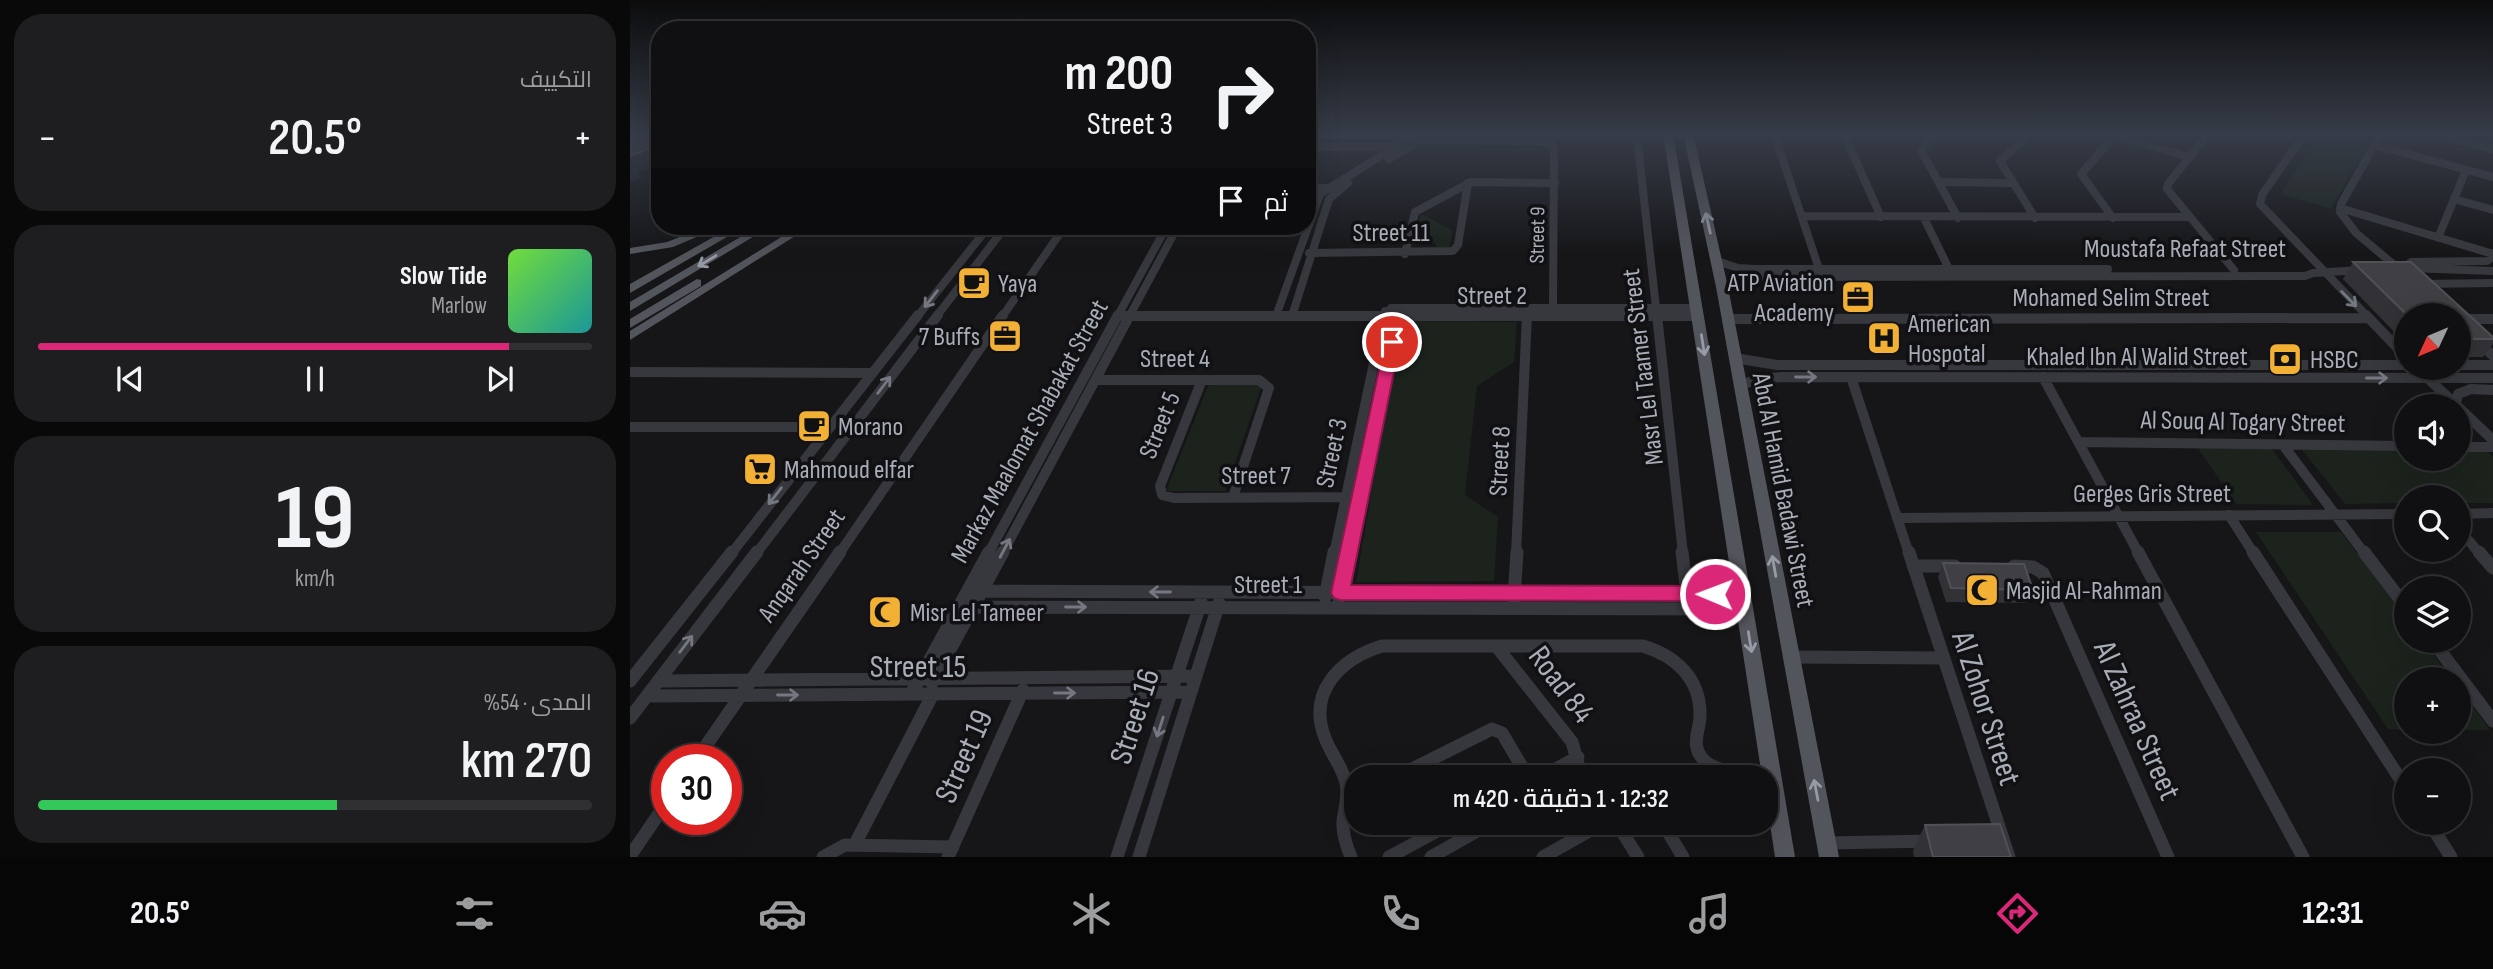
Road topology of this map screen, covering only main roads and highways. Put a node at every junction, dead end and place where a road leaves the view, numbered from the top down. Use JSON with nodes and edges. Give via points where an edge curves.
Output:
{"nodes":[{"id":1,"x":1674,"y":173,"type":"edge"},
{"id":2,"x":1697,"y":173,"type":"edge"},
{"id":3,"x":701,"y":235,"type":"edge"},
{"id":4,"x":709,"y":235,"type":"edge"},
{"id":5,"x":725,"y":235,"type":"edge"},
{"id":6,"x":751,"y":235,"type":"edge"},
{"id":7,"x":775,"y":235,"type":"edge"},
{"id":8,"x":792,"y":235,"type":"edge"},
{"id":9,"x":679,"y":247,"type":"junction"},
{"id":10,"x":630,"y":251,"type":"edge"},
{"id":11,"x":630,"y":279,"type":"edge"},
{"id":12,"x":630,"y":289,"type":"edge"},
{"id":13,"x":630,"y":307,"type":"edge"},
{"id":14,"x":630,"y":324,"type":"edge"},
{"id":15,"x":630,"y":336,"type":"edge"},
{"id":16,"x":1827,"y":850,"type":"edge"},
{"id":17,"x":1785,"y":857,"type":"edge"}],
"edges":[{"from":1,"to":17,"type":"main road","name":"Abd Al Hamid Badawi Street","one_way":true},
{"from":16,"to":2,"type":"main road","name":"Abd Al Hamid Badawi Street","one_way":true},
{"from":3,"to":9,"type":"main road"},
{"from":4,"to":9,"type":"main road"},
{"from":5,"to":12,"type":"main road"},
{"from":6,"to":13,"type":"main road","one_way":true},
{"from":7,"to":14,"type":"main road"},
{"from":8,"to":15,"type":"main road"},
{"from":9,"to":10,"type":"main road"},
{"from":9,"to":11,"type":"main road"}]}
